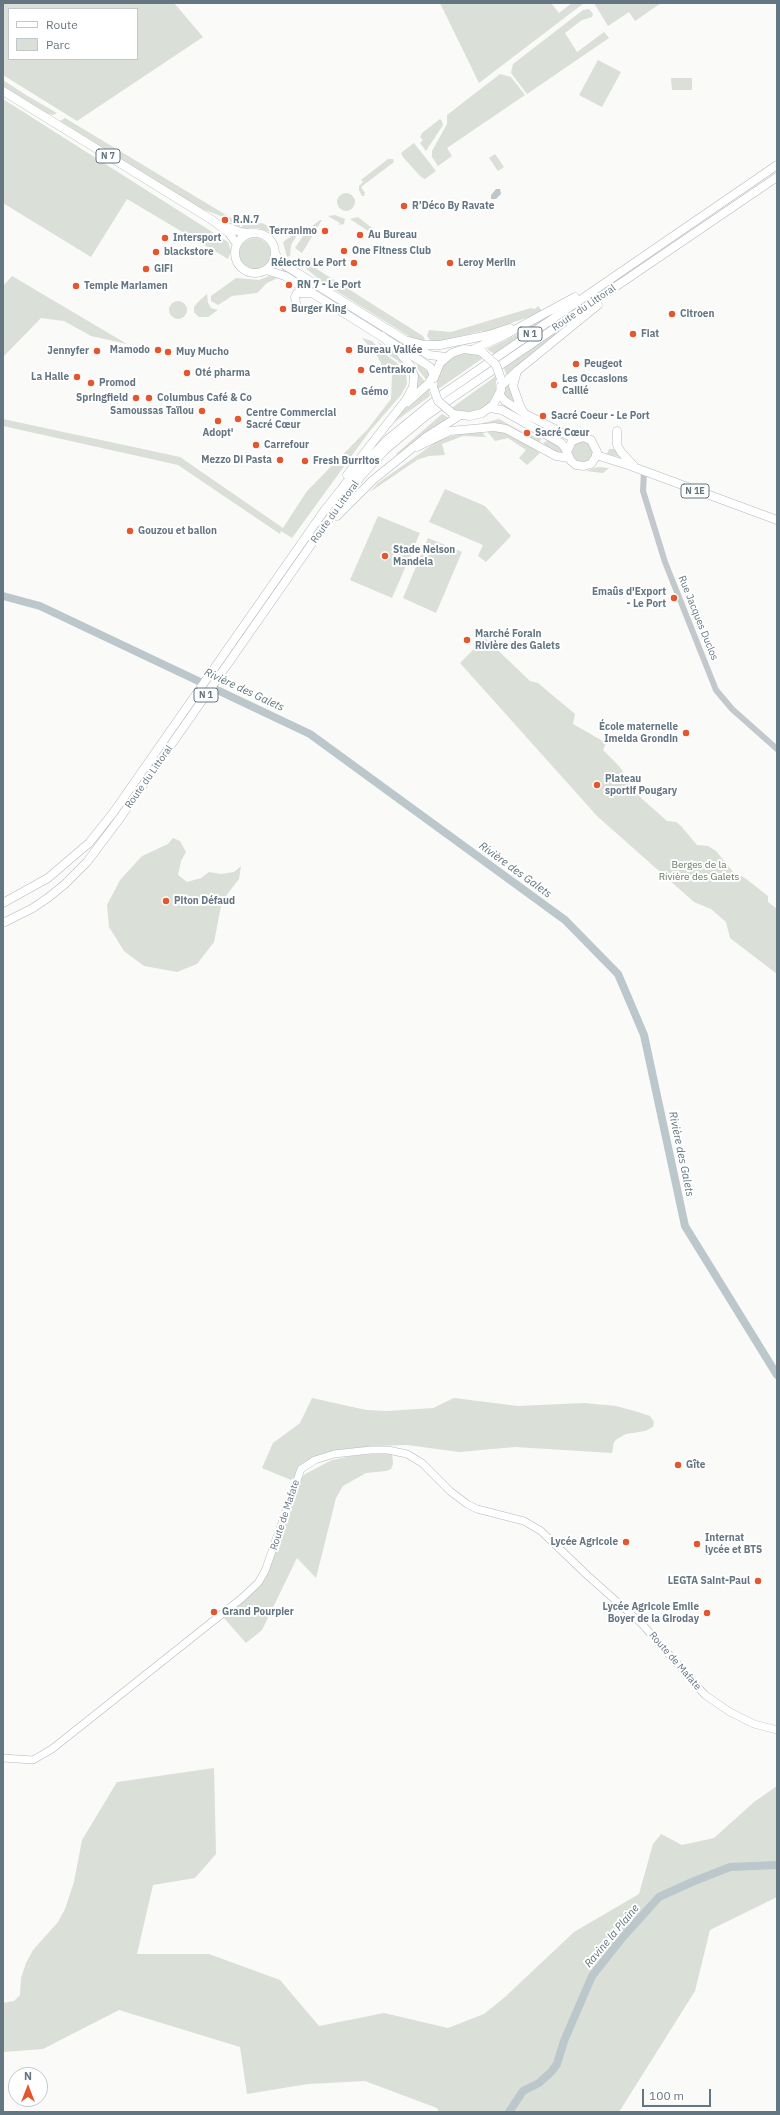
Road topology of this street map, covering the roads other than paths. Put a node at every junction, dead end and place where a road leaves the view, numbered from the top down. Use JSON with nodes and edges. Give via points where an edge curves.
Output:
{"nodes":[{"id":1,"x":3,"y":91,"type":"edge"},
{"id":2,"x":777,"y":165,"type":"edge"},
{"id":3,"x":777,"y":177,"type":"edge"},
{"id":4,"x":212,"y":220,"type":"junction"},
{"id":5,"x":251,"y":233,"type":"junction"},
{"id":6,"x":237,"y":244,"type":"junction"},
{"id":7,"x":276,"y":255,"type":"junction"},
{"id":8,"x":636,"y":262,"type":"junction"},
{"id":9,"x":266,"y":270,"type":"junction"},
{"id":10,"x":639,"y":272,"type":"junction"},
{"id":11,"x":312,"y":293,"type":"junction"},
{"id":12,"x":296,"y":303,"type":"dead end"},
{"id":13,"x":534,"y":320,"type":"junction"},
{"id":14,"x":382,"y":336,"type":"junction"},
{"id":15,"x":410,"y":341,"type":"junction"},
{"id":16,"x":474,"y":349,"type":"junction"},
{"id":17,"x":446,"y":357,"type":"junction"},
{"id":18,"x":517,"y":371,"type":"junction"},
{"id":19,"x":434,"y":376,"type":"junction"},
{"id":20,"x":500,"y":387,"type":"junction"},
{"id":21,"x":490,"y":408,"type":"junction"},
{"id":22,"x":396,"y":412,"type":"junction"},
{"id":23,"x":455,"y":414,"type":"junction"},
{"id":24,"x":526,"y":415,"type":"junction"},
{"id":25,"x":617,"y":431,"type":"dead end"},
{"id":26,"x":575,"y":439,"type":"junction"},
{"id":27,"x":410,"y":450,"type":"junction"},
{"id":28,"x":568,"y":455,"type":"junction"},
{"id":29,"x":595,"y":458,"type":"junction"},
{"id":30,"x":640,"y":469,"type":"junction"},
{"id":31,"x":777,"y":520,"type":"edge"},
{"id":32,"x":310,"y":530,"type":"junction"},
{"id":33,"x":303,"y":556,"type":"junction"},
{"id":34,"x":777,"y":749,"type":"edge"},
{"id":35,"x":3,"y":903,"type":"edge"},
{"id":36,"x":3,"y":923,"type":"edge"},
{"id":37,"x":777,"y":1730,"type":"edge"},
{"id":38,"x":3,"y":1758,"type":"edge"}],
"edges":[{"from":1,"to":4,"type":"main road","number":"N 7"},
{"from":2,"to":8,"type":"main road","name":"Route du Littoral","number":"N 1"},
{"from":3,"to":10,"type":"main road","name":"Route du Littoral","number":"N 1"},
{"from":4,"to":5,"type":"main road","number":"N 7","via":[[240,232]]},
{"from":4,"to":6,"type":"main road","number":"N 7","via":[[229,233]]},
{"from":5,"to":6,"type":"main road"},
{"from":5,"to":7,"type":"main road","via":[[261,233],[271,239]]},
{"from":6,"to":9,"type":"main road","via":[[236,256],[243,269],[253,273]]},
{"from":7,"to":9,"type":"main road"},
{"from":7,"to":15,"type":"main road","via":[[283,264]]},
{"from":8,"to":13,"type":"main road"},
{"from":8,"to":32,"type":"main road","name":"Route du Littoral","number":"N 1","via":[[408,421],[355,473]]},
{"from":9,"to":11,"type":"main road","via":[[279,273]]},
{"from":10,"to":18,"type":"main road"},
{"from":10,"to":33,"type":"main road","name":"Route du Littoral","number":"N 1","via":[[433,410],[402,435],[355,483]]},
{"from":11,"to":12,"type":"main road","via":[[297,293]]},
{"from":11,"to":14,"type":"main road"},
{"from":13,"to":15,"type":"main road","via":[[489,335],[444,345],[431,346]]},
{"from":13,"to":16,"type":"main road"},
{"from":14,"to":19,"type":"main road","via":[[426,364]]},
{"from":14,"to":22,"type":"main road","via":[[406,360],[413,372],[412,390]]},
{"from":15,"to":17,"type":"main road","via":[[432,356]]},
{"from":16,"to":17,"type":"main road","via":[[460,350]]},
{"from":16,"to":20,"type":"main road","bridge":true,"via":[[483,353],[496,365]]},
{"from":17,"to":19,"type":"main road"},
{"from":18,"to":20,"type":"main road"},
{"from":18,"to":24,"type":"main road","via":[[513,382],[514,389]]},
{"from":19,"to":22,"type":"main road"},
{"from":19,"to":23,"type":"main road","bridge":true,"via":[[438,401]]},
{"from":20,"to":21,"type":"main road"},
{"from":20,"to":24,"type":"main road","via":[[505,401]]},
{"from":21,"to":23,"type":"main road","via":[[473,416]]},
{"from":21,"to":28,"type":"main road","via":[[506,412],[561,443]]},
{"from":22,"to":32,"type":"main road","via":[[347,475]]},
{"from":23,"to":27,"type":"main road"},
{"from":24,"to":26,"type":"main road"},
{"from":25,"to":30,"type":"main road","via":[[617,445],[621,452]]},
{"from":26,"to":28,"type":"main road","via":[[569,444]]},
{"from":26,"to":29,"type":"main road","via":[[583,437],[591,440],[596,448]]},
{"from":27,"to":28,"type":"main road","via":[[450,431],[494,427],[506,429],[556,456]]},
{"from":27,"to":33,"type":"main road","via":[[352,500]]},
{"from":28,"to":29,"type":"main road","via":[[573,464],[580,466],[587,466]]},
{"from":29,"to":30,"type":"main road","number":"N 1E"},
{"from":30,"to":31,"type":"main road","number":"N 1E"},
{"from":30,"to":34,"type":"street","name":"Rue Jacques Duclos","via":[[643,491],[665,562],[716,690],[732,709]]},
{"from":32,"to":35,"type":"main road","name":"Route du Littoral","number":"N 1","via":[[113,813],[89,843],[30,890]]},
{"from":33,"to":36,"type":"main road","name":"Route du Littoral","number":"N 1","via":[[87,862],[66,884],[33,908]]},
{"from":37,"to":38,"type":"main road","name":"Route de Mafate","via":[[754,1724],[705,1696],[642,1624],[587,1576],[542,1531],[524,1521],[467,1504],[422,1463],[407,1454],[371,1450],[334,1454],[315,1460],[302,1468],[265,1571],[258,1583],[242,1598],[52,1749],[33,1760]]}]}
